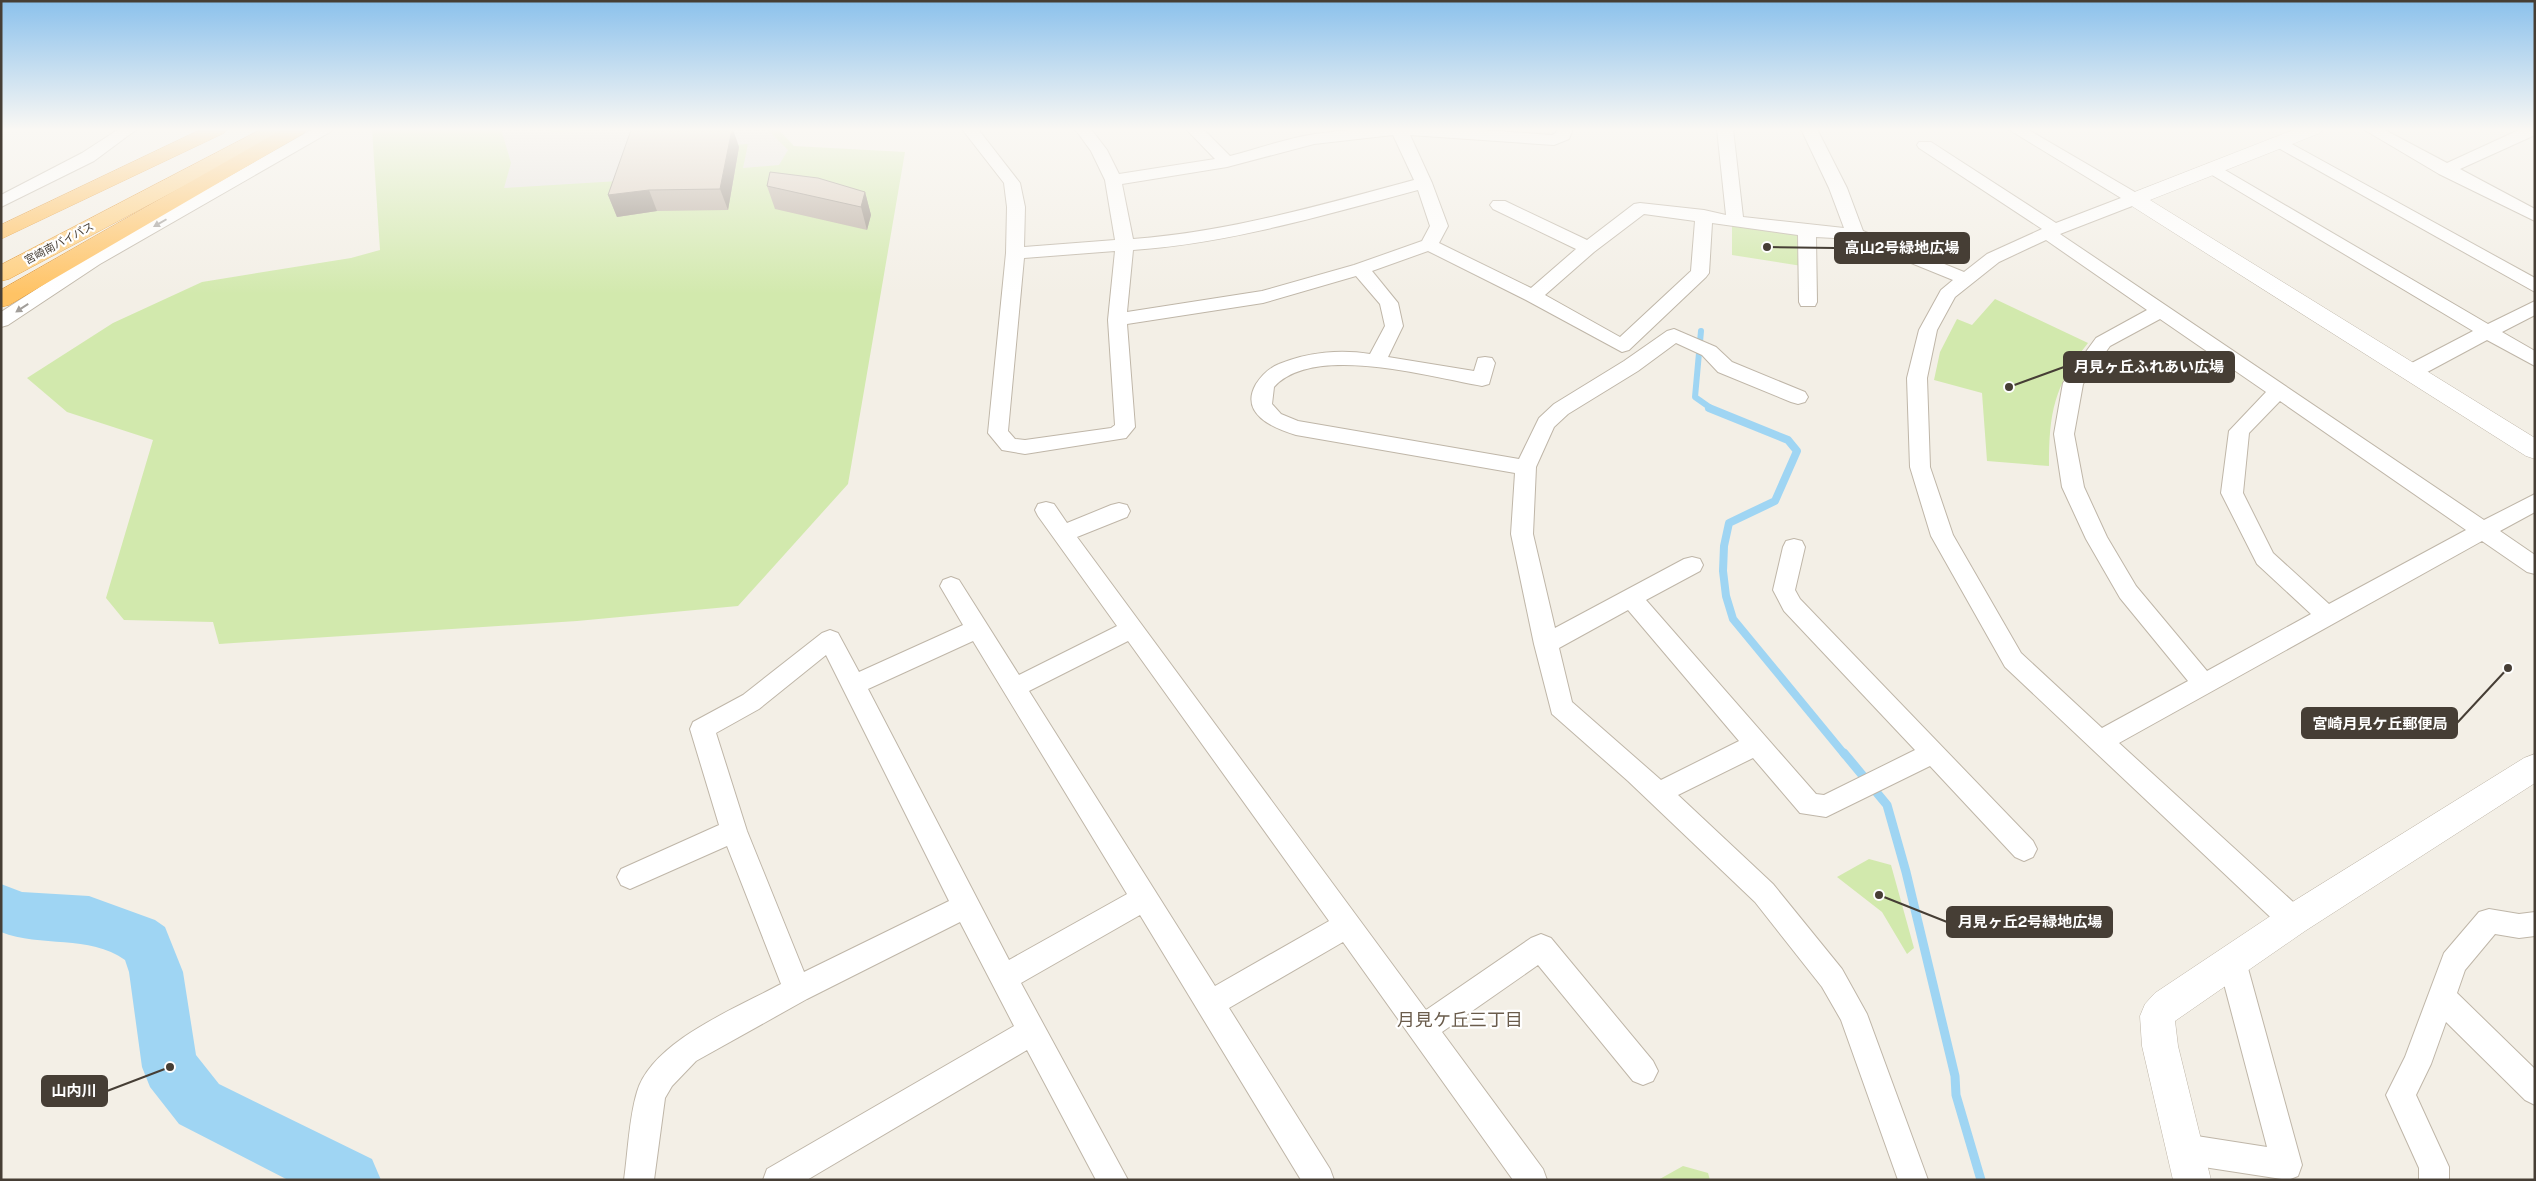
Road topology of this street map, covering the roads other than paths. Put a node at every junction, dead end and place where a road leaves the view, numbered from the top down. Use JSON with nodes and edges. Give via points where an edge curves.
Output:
{"nodes":[{"id":1,"x":36,"y":184,"type":"edge"},
{"id":2,"x":103,"y":184,"type":"edge"},
{"id":3,"x":136,"y":184,"type":"edge"},
{"id":4,"x":171,"y":184,"type":"edge"},
{"id":5,"x":199,"y":184,"type":"edge"},
{"id":6,"x":227,"y":184,"type":"edge"},
{"id":7,"x":1012,"y":184,"type":"edge"},
{"id":8,"x":1114,"y":184,"type":"edge"},
{"id":9,"x":1420,"y":184,"type":"edge"},
{"id":10,"x":1424,"y":184,"type":"edge"},
{"id":11,"x":1731,"y":184,"type":"edge"},
{"id":12,"x":1836,"y":184,"type":"edge"},
{"id":13,"x":1982,"y":184,"type":"edge"},
{"id":14,"x":2108,"y":184,"type":"edge"},
{"id":15,"x":2173,"y":184,"type":"edge"},
{"id":16,"x":2240,"y":184,"type":"edge"},
{"id":17,"x":2354,"y":184,"type":"edge"},
{"id":18,"x":2473,"y":184,"type":"edge"},
{"id":19,"x":2134,"y":200,"type":"junction"},
{"id":20,"x":1,"y":202,"type":"edge"},
{"id":21,"x":1499,"y":205,"type":"dead end"},
{"id":22,"x":1704,"y":215,"type":"junction"},
{"id":23,"x":2534,"y":215,"type":"edge"},
{"id":24,"x":1735,"y":219,"type":"junction"},
{"id":25,"x":1807,"y":230,"type":"junction"},
{"id":26,"x":2051,"y":232,"type":"junction"},
{"id":27,"x":1,"y":233,"type":"edge"},
{"id":28,"x":1855,"y":234,"type":"junction"},
{"id":29,"x":1125,"y":244,"type":"junction"},
{"id":30,"x":1429,"y":245,"type":"junction"},
{"id":31,"x":1588,"y":248,"type":"junction"},
{"id":32,"x":1015,"y":253,"type":"junction"},
{"id":33,"x":1,"y":254,"type":"edge"},
{"id":34,"x":1360,"y":269,"type":"junction"},
{"id":35,"x":1,"y":274,"type":"edge"},
{"id":36,"x":1966,"y":278,"type":"junction"},
{"id":37,"x":2535,"y":286,"type":"edge"},
{"id":38,"x":1533,"y":296,"type":"junction"},
{"id":39,"x":1,"y":300,"type":"edge"},
{"id":40,"x":1808,"y":302,"type":"dead end"},
{"id":41,"x":2535,"y":307,"type":"edge"},
{"id":42,"x":2161,"y":311,"type":"junction"},
{"id":43,"x":1117,"y":320,"type":"junction"},
{"id":44,"x":1,"y":322,"type":"edge"},
{"id":45,"x":2487,"y":332,"type":"junction"},
{"id":46,"x":2535,"y":360,"type":"edge"},
{"id":47,"x":1376,"y":361,"type":"junction"},
{"id":48,"x":1485,"y":363,"type":"dead end"},
{"id":49,"x":2411,"y":372,"type":"junction"},
{"id":50,"x":2278,"y":391,"type":"junction"},
{"id":51,"x":1798,"y":397,"type":"dead end"},
{"id":52,"x":2535,"y":450,"type":"edge"},
{"id":53,"x":1526,"y":467,"type":"junction"},
{"id":54,"x":2535,"y":502,"type":"edge"},
{"id":55,"x":1046,"y":510,"type":"dead end"},
{"id":56,"x":1119,"y":511,"type":"dead end"},
{"id":57,"x":2483,"y":530,"type":"junction"},
{"id":58,"x":1064,"y":534,"type":"junction"},
{"id":59,"x":1794,"y":546,"type":"dead end"},
{"id":60,"x":1692,"y":565,"type":"dead end"},
{"id":61,"x":2535,"y":566,"type":"edge"},
{"id":62,"x":951,"y":586,"type":"dead end"},
{"id":63,"x":1631,"y":598,"type":"junction"},
{"id":64,"x":2327,"y":616,"type":"junction"},
{"id":65,"x":1132,"y":628,"type":"junction"},
{"id":66,"x":978,"y":629,"type":"junction"},
{"id":67,"x":1546,"y":644,"type":"junction"},
{"id":68,"x":2204,"y":684,"type":"junction"},
{"id":69,"x":854,"y":685,"type":"junction"},
{"id":70,"x":1014,"y":688,"type":"junction"},
{"id":71,"x":2100,"y":741,"type":"junction"},
{"id":72,"x":1756,"y":744,"type":"junction"},
{"id":73,"x":1933,"y":753,"type":"junction"},
{"id":74,"x":2535,"y":767,"type":"edge"},
{"id":75,"x":1658,"y":793,"type":"junction"},
{"id":76,"x":734,"y":831,"type":"junction"},
{"id":77,"x":2024,"y":849,"type":"dead end"},
{"id":78,"x":630,"y":877,"type":"dead end"},
{"id":79,"x":1144,"y":898,"type":"junction"},
{"id":80,"x":965,"y":906,"type":"junction"},
{"id":81,"x":2293,"y":920,"type":"junction"},
{"id":82,"x":1347,"y":924,"type":"junction"},
{"id":83,"x":2530,"y":930,"type":"edge"},
{"id":84,"x":2232,"y":961,"type":"junction"},
{"id":85,"x":1004,"y":978,"type":"junction"},
{"id":86,"x":797,"y":990,"type":"junction"},
{"id":87,"x":2442,"y":998,"type":"junction"},
{"id":88,"x":1210,"y":1004,"type":"junction"},
{"id":89,"x":1422,"y":1029,"type":"junction"},
{"id":90,"x":1032,"y":1031,"type":"junction"},
{"id":91,"x":1643,"y":1071,"type":"dead end"},
{"id":92,"x":2535,"y":1090,"type":"edge"},
{"id":93,"x":2188,"y":1164,"type":"edge"},
{"id":94,"x":2440,"y":1176,"type":"edge"},
{"id":95,"x":1110,"y":1178,"type":"edge"},
{"id":96,"x":639,"y":1180,"type":"edge"},
{"id":97,"x":778,"y":1180,"type":"edge"},
{"id":98,"x":1319,"y":1180,"type":"edge"},
{"id":99,"x":1532,"y":1180,"type":"edge"},
{"id":100,"x":1913,"y":1180,"type":"edge"}],
"edges":[{"from":1,"to":20,"type":"street"},
{"from":2,"to":27,"type":"highway"},
{"from":3,"to":33,"type":"highway","name":"宮崎南バイパス"},
{"from":4,"to":35,"type":"highway","name":"宮崎南バイパス"},
{"from":5,"to":39,"type":"highway"},
{"from":6,"to":44,"type":"street","one_way":true,"via":[[94,260]]},
{"from":7,"to":32,"type":"street","via":[[1016,207]]},
{"from":8,"to":29,"type":"street"},
{"from":9,"to":29,"type":"street","via":[[1234,232],[1183,241]]},
{"from":10,"to":30,"type":"street","via":[[1439,226]]},
{"from":11,"to":24,"type":"street"},
{"from":12,"to":28,"type":"street"},
{"from":13,"to":26,"type":"street"},
{"from":14,"to":19,"type":"street"},
{"from":15,"to":19,"type":"street"},
{"from":16,"to":45,"type":"street"},
{"from":17,"to":37,"type":"street"},
{"from":18,"to":23,"type":"street"},
{"from":19,"to":26,"type":"street"},
{"from":19,"to":49,"type":"street"},
{"from":21,"to":31,"type":"street"},
{"from":22,"to":24,"type":"street"},
{"from":22,"to":31,"type":"street","via":[[1640,208]]},
{"from":22,"to":38,"type":"street","via":[[1700,273],[1622,346]]},
{"from":24,"to":25,"type":"street"},
{"from":25,"to":28,"type":"street"},
{"from":25,"to":40,"type":"street"},
{"from":26,"to":36,"type":"street","via":[[1993,258]]},
{"from":26,"to":42,"type":"street"},
{"from":28,"to":36,"type":"street"},
{"from":29,"to":32,"type":"street"},
{"from":29,"to":43,"type":"street"},
{"from":30,"to":34,"type":"street"},
{"from":30,"to":38,"type":"street"},
{"from":31,"to":38,"type":"street"},
{"from":32,"to":43,"type":"street","via":[[998,433],[1009,445],[1025,447],[1123,431]]},
{"from":34,"to":43,"type":"street","via":[[1262,297]]},
{"from":34,"to":47,"type":"street","via":[[1390,303],[1394,326]]},
{"from":36,"to":71,"type":"street","via":[[1948,294],[1928,330],[1916,378],[1920,467],[1942,536],[2013,660]]},
{"from":41,"to":45,"type":"street"},
{"from":42,"to":50,"type":"street"},
{"from":42,"to":68,"type":"street","via":[[2102,342],[2074,383],[2064,434],[2073,487],[2097,539],[2128,592]]},
{"from":45,"to":46,"type":"street"},
{"from":45,"to":49,"type":"street"},
{"from":47,"to":48,"type":"street","via":[[1482,379]]},
{"from":47,"to":53,"type":"street","via":[[1342,357],[1294,366],[1269,380],[1263,388],[1261,403],[1271,418],[1296,428]]},
{"from":49,"to":52,"type":"street"},
{"from":50,"to":57,"type":"street"},
{"from":50,"to":64,"type":"street","via":[[2239,431],[2232,493],[2265,558]]},
{"from":51,"to":53,"type":"street","via":[[1725,366],[1709,351],[1674,335],[1546,422]]},
{"from":53,"to":67,"type":"street","via":[[1522,534]]},
{"from":54,"to":57,"type":"street"},
{"from":55,"to":58,"type":"street"},
{"from":56,"to":58,"type":"street"},
{"from":57,"to":61,"type":"street"},
{"from":57,"to":64,"type":"street"},
{"from":58,"to":65,"type":"street"},
{"from":59,"to":73,"type":"street","via":[[1784,590],[1792,605]]},
{"from":60,"to":63,"type":"street"},
{"from":62,"to":66,"type":"street"},
{"from":63,"to":67,"type":"street"},
{"from":63,"to":72,"type":"street"},
{"from":64,"to":68,"type":"street"},
{"from":65,"to":70,"type":"street"},
{"from":65,"to":82,"type":"street"},
{"from":66,"to":69,"type":"street"},
{"from":66,"to":70,"type":"street"},
{"from":67,"to":75,"type":"street","via":[[1561,707]]},
{"from":68,"to":71,"type":"street"},
{"from":69,"to":76,"type":"street","via":[[830,639],[751,702],[702,729]]},
{"from":69,"to":80,"type":"street"},
{"from":70,"to":79,"type":"street"},
{"from":71,"to":81,"type":"street"},
{"from":72,"to":73,"type":"street","via":[[1809,806],[1826,806]]},
{"from":72,"to":75,"type":"street"},
{"from":73,"to":77,"type":"street"},
{"from":74,"to":81,"type":"street"},
{"from":75,"to":100,"type":"street","via":[[1764,893],[1832,978],[1853,1014]]},
{"from":76,"to":78,"type":"street"},
{"from":76,"to":86,"type":"street"},
{"from":79,"to":85,"type":"street"},
{"from":79,"to":88,"type":"street"},
{"from":80,"to":85,"type":"street"},
{"from":80,"to":86,"type":"street"},
{"from":81,"to":84,"type":"street"},
{"from":82,"to":88,"type":"street"},
{"from":82,"to":89,"type":"street"},
{"from":83,"to":87,"type":"street","via":[[2489,921],[2454,962]]},
{"from":84,"to":93,"type":"street","via":[[2157,1016],[2160,1046]]},
{"from":84,"to":93,"type":"street","via":[[2286,1165]]},
{"from":85,"to":90,"type":"street"},
{"from":86,"to":96,"type":"street","via":[[686,1051],[662,1076],[651,1093]]},
{"from":87,"to":92,"type":"street"},
{"from":87,"to":94,"type":"street","via":[[2417,1064],[2401,1095]]},
{"from":88,"to":98,"type":"street"},
{"from":89,"to":91,"type":"street","via":[[1541,947]]},
{"from":89,"to":99,"type":"street"},
{"from":90,"to":95,"type":"street"},
{"from":90,"to":97,"type":"street"}]}
